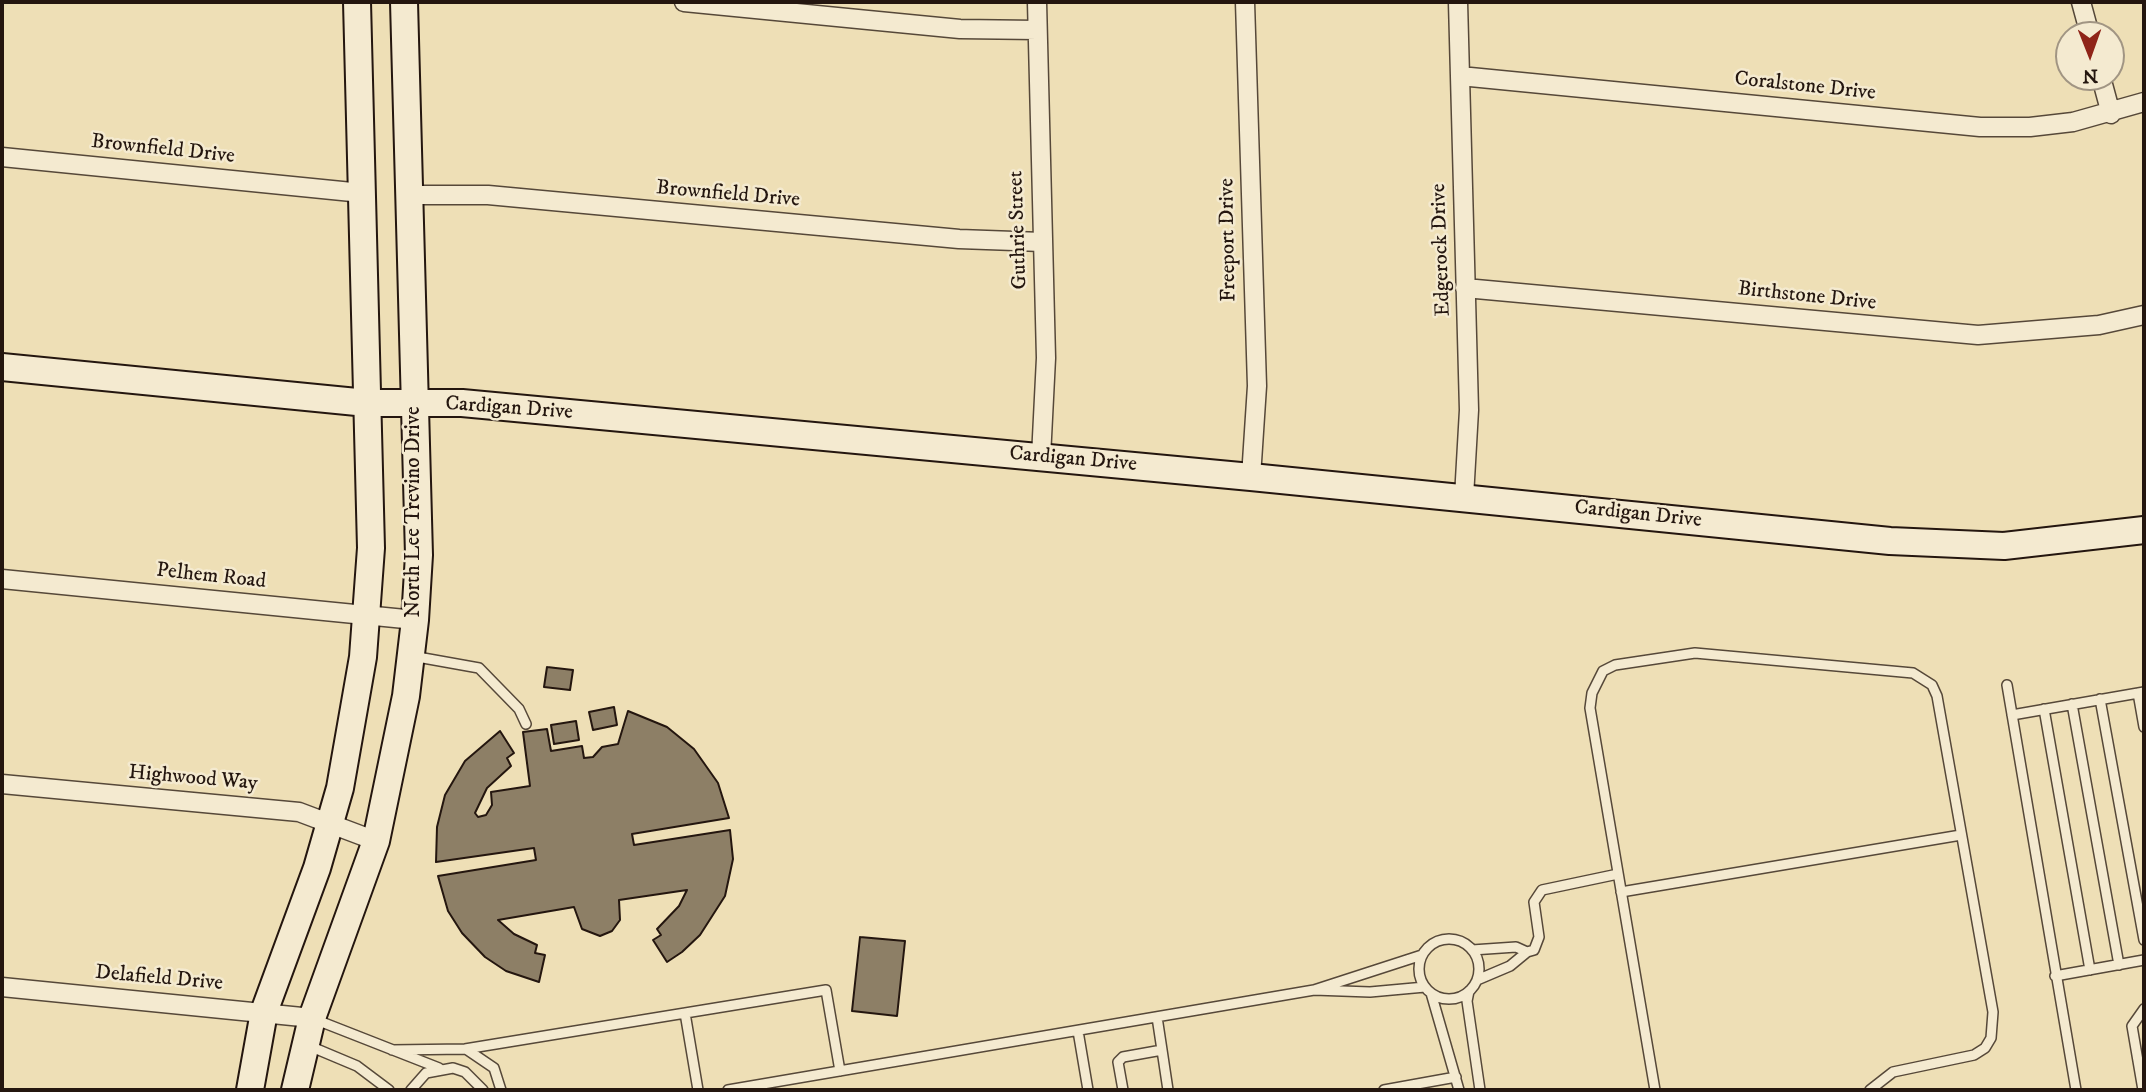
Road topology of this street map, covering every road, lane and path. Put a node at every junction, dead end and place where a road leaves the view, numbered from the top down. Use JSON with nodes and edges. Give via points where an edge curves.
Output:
{"nodes":[{"id":1,"x":357,"y":2,"type":"edge"},
{"id":2,"x":404,"y":2,"type":"edge"},
{"id":3,"x":684,"y":2,"type":"edge"},
{"id":4,"x":1037,"y":2,"type":"edge"},
{"id":5,"x":1245,"y":2,"type":"edge"},
{"id":6,"x":1458,"y":2,"type":"edge"},
{"id":7,"x":2081,"y":2,"type":"edge"},
{"id":8,"x":2086,"y":21,"type":"edge"},
{"id":9,"x":1037,"y":30,"type":"junction"},
{"id":10,"x":1460,"y":76,"type":"junction"},
{"id":11,"x":2105,"y":91,"type":"edge"},
{"id":12,"x":2144,"y":102,"type":"edge"},
{"id":13,"x":2111,"y":114,"type":"junction"},
{"id":14,"x":2,"y":157,"type":"edge"},
{"id":15,"x":362,"y":193,"type":"junction"},
{"id":16,"x":411,"y":195,"type":"junction"},
{"id":17,"x":1042,"y":242,"type":"junction"},
{"id":18,"x":1465,"y":288,"type":"junction"},
{"id":19,"x":2144,"y":315,"type":"edge"},
{"id":20,"x":2,"y":367,"type":"edge"},
{"id":21,"x":367,"y":403,"type":"junction"},
{"id":22,"x":415,"y":403,"type":"junction"},
{"id":23,"x":1041,"y":457,"type":"junction"},
{"id":24,"x":1251,"y":477,"type":"junction"},
{"id":25,"x":1464,"y":498,"type":"junction"},
{"id":26,"x":2144,"y":530,"type":"edge"},
{"id":27,"x":2,"y":579,"type":"edge"},
{"id":28,"x":367,"y":615,"type":"junction"},
{"id":29,"x":415,"y":620,"type":"junction"},
{"id":30,"x":411,"y":656,"type":"junction"},
{"id":31,"x":2007,"y":685,"type":"dead end"},
{"id":32,"x":2141,"y":692,"type":"edge"},
{"id":33,"x":2100,"y":699,"type":"junction"},
{"id":34,"x":2072,"y":704,"type":"junction"},
{"id":35,"x":2044,"y":709,"type":"junction"},
{"id":36,"x":2012,"y":715,"type":"junction"},
{"id":37,"x":526,"y":724,"type":"dead end"},
{"id":38,"x":2144,"y":727,"type":"edge"},
{"id":39,"x":2,"y":784,"type":"edge"},
{"id":40,"x":330,"y":826,"type":"junction"},
{"id":41,"x":1961,"y":835,"type":"junction"},
{"id":42,"x":376,"y":841,"type":"junction"},
{"id":43,"x":1618,"y":874,"type":"junction"},
{"id":44,"x":1621,"y":892,"type":"junction"},
{"id":45,"x":2144,"y":940,"type":"edge"},
{"id":46,"x":1472,"y":950,"type":"junction"},
{"id":47,"x":1527,"y":953,"type":"junction"},
{"id":48,"x":1422,"y":955,"type":"junction"},
{"id":49,"x":2144,"y":960,"type":"edge"},
{"id":50,"x":2119,"y":965,"type":"junction"},
{"id":51,"x":2090,"y":970,"type":"junction"},
{"id":52,"x":2055,"y":976,"type":"junction"},
{"id":53,"x":1477,"y":980,"type":"junction"},
{"id":54,"x":2,"y":987,"type":"edge"},
{"id":55,"x":1314,"y":990,"type":"junction"},
{"id":56,"x":1428,"y":990,"type":"junction"},
{"id":57,"x":1469,"y":991,"type":"junction"},
{"id":58,"x":2144,"y":1009,"type":"edge"},
{"id":59,"x":264,"y":1012,"type":"junction"},
{"id":60,"x":685,"y":1013,"type":"junction"},
{"id":61,"x":1157,"y":1017,"type":"junction"},
{"id":62,"x":312,"y":1018,"type":"junction"},
{"id":63,"x":1078,"y":1031,"type":"junction"},
{"id":64,"x":305,"y":1045,"type":"junction"},
{"id":65,"x":465,"y":1049,"type":"junction"},
{"id":66,"x":392,"y":1050,"type":"junction"},
{"id":67,"x":1162,"y":1050,"type":"junction"},
{"id":68,"x":439,"y":1068,"type":"junction"},
{"id":69,"x":840,"y":1071,"type":"junction"},
{"id":70,"x":1456,"y":1077,"type":"junction"},
{"id":71,"x":1427,"y":1086,"type":"edge"},
{"id":72,"x":751,"y":1088,"type":"edge"},
{"id":73,"x":250,"y":1090,"type":"edge"},
{"id":74,"x":295,"y":1090,"type":"edge"},
{"id":75,"x":389,"y":1090,"type":"edge"},
{"id":76,"x":411,"y":1090,"type":"edge"},
{"id":77,"x":483,"y":1090,"type":"edge"},
{"id":78,"x":501,"y":1090,"type":"edge"},
{"id":79,"x":698,"y":1090,"type":"edge"},
{"id":80,"x":728,"y":1090,"type":"edge"},
{"id":81,"x":1088,"y":1090,"type":"edge"},
{"id":82,"x":1123,"y":1090,"type":"edge"},
{"id":83,"x":1168,"y":1090,"type":"edge"},
{"id":84,"x":1384,"y":1090,"type":"edge"},
{"id":85,"x":1458,"y":1090,"type":"edge"},
{"id":86,"x":1480,"y":1090,"type":"edge"},
{"id":87,"x":1655,"y":1090,"type":"edge"},
{"id":88,"x":1870,"y":1090,"type":"edge"},
{"id":89,"x":2076,"y":1090,"type":"edge"},
{"id":90,"x":2143,"y":1090,"type":"edge"}],
"edges":[{"from":1,"to":15,"type":"main road"},
{"from":2,"to":16,"type":"main road","name":"North Lee Trevino Drive"},
{"from":3,"to":9,"type":"street","via":[[960,29]]},
{"from":4,"to":9,"type":"street","name":"Guthrie Street"},
{"from":5,"to":24,"type":"street","name":"Freeport Drive","via":[[1257,386]]},
{"from":6,"to":10,"type":"street","name":"Edgerock Drive"},
{"from":7,"to":8,"type":"street"},
{"from":9,"to":17,"type":"street","name":"Guthrie Street"},
{"from":10,"to":13,"type":"street","name":"Coralstone Drive","via":[[1980,127],[2044,126]]},
{"from":10,"to":18,"type":"street","name":"Edgerock Drive"},
{"from":11,"to":13,"type":"street"},
{"from":12,"to":13,"type":"street","name":"Coralstone Drive"},
{"from":14,"to":15,"type":"street","name":"Brownfield Drive"},
{"from":15,"to":21,"type":"main road"},
{"from":16,"to":17,"type":"street","name":"Brownfield Drive","via":[[488,195],[959,239]]},
{"from":16,"to":22,"type":"main road","name":"North Lee Trevino Drive"},
{"from":17,"to":23,"type":"street","name":"Guthrie Street","via":[[1046,358]]},
{"from":18,"to":19,"type":"street","name":"Birthstone Drive","via":[[1978,335],[2099,325]]},
{"from":18,"to":25,"type":"street","name":"Edgerock Drive","via":[[1469,410]]},
{"from":20,"to":21,"type":"main road","name":"Cardigan Drive"},
{"from":21,"to":22,"type":"main road","name":"Cardigan Drive"},
{"from":21,"to":28,"type":"main road","via":[[371,548]]},
{"from":22,"to":23,"type":"main road","name":"Cardigan Drive","via":[[462,403]]},
{"from":22,"to":29,"type":"main road","name":"North Lee Trevino Drive","via":[[419,555]]},
{"from":23,"to":24,"type":"main road","name":"Cardigan Drive"},
{"from":24,"to":25,"type":"main road","name":"Cardigan Drive"},
{"from":25,"to":26,"type":"main road","name":"Cardigan Drive","via":[[1962,546],[2036,545]]},
{"from":27,"to":28,"type":"street","name":"Pelhem Road"},
{"from":28,"to":29,"type":"street","name":"Pelhem Road"},
{"from":28,"to":40,"type":"main road","via":[[351,738]]},
{"from":29,"to":30,"type":"main road","name":"North Lee Trevino Drive"},
{"from":30,"to":37,"type":"lane","via":[[479,668],[519,709]]},
{"from":30,"to":42,"type":"main road","name":"North Lee Trevino Drive","via":[[393,771]]},
{"from":31,"to":36,"type":"lane"},
{"from":32,"to":33,"type":"lane"},
{"from":32,"to":38,"type":"lane"},
{"from":33,"to":34,"type":"lane"},
{"from":33,"to":45,"type":"lane"},
{"from":34,"to":35,"type":"lane"},
{"from":34,"to":50,"type":"lane"},
{"from":35,"to":36,"type":"lane"},
{"from":35,"to":51,"type":"lane"},
{"from":36,"to":52,"type":"lane"},
{"from":39,"to":40,"type":"street","name":"Highwood Way","via":[[299,812]]},
{"from":40,"to":42,"type":"street","name":"Highwood Way"},
{"from":40,"to":59,"type":"main road"},
{"from":41,"to":43,"type":"lane","via":[[1937,696],[1924,678],[1913,673],[1679,654],[1615,665],[1603,671],[1592,693],[1590,708]]},
{"from":41,"to":44,"type":"lane"},
{"from":41,"to":88,"type":"lane","via":[[1993,1012],[1991,1038],[1974,1055],[1893,1072]]},
{"from":42,"to":62,"type":"main road","name":"North Lee Trevino Drive"},
{"from":43,"to":44,"type":"lane"},
{"from":43,"to":47,"type":"lane","via":[[1542,890],[1534,901],[1539,937],[1534,950]]},
{"from":44,"to":87,"type":"lane"},
{"from":46,"to":47,"type":"lane","via":[[1516,947]]},
{"from":46,"to":48,"type":"lane","via":[[1444,939]]},
{"from":46,"to":53,"type":"lane"},
{"from":47,"to":53,"type":"lane"},
{"from":48,"to":55,"type":"lane"},
{"from":48,"to":56,"type":"lane","via":[[1419,974]]},
{"from":49,"to":50,"type":"lane"},
{"from":50,"to":51,"type":"lane"},
{"from":51,"to":52,"type":"lane"},
{"from":52,"to":89,"type":"lane"},
{"from":53,"to":57,"type":"lane"},
{"from":54,"to":59,"type":"street","name":"Delafield Drive"},
{"from":55,"to":56,"type":"lane"},
{"from":55,"to":61,"type":"lane"},
{"from":56,"to":57,"type":"lane","via":[[1454,998]]},
{"from":56,"to":70,"type":"lane"},
{"from":57,"to":86,"type":"lane"},
{"from":58,"to":90,"type":"lane","via":[[2132,1026]]},
{"from":59,"to":62,"type":"street","name":"Delafield Drive"},
{"from":59,"to":73,"type":"main road"},
{"from":60,"to":65,"type":"lane"},
{"from":60,"to":69,"type":"lane","via":[[826,990]]},
{"from":60,"to":79,"type":"lane"},
{"from":61,"to":63,"type":"lane"},
{"from":61,"to":67,"type":"lane"},
{"from":62,"to":64,"type":"main road","name":"North Lee Trevino Drive"},
{"from":62,"to":66,"type":"lane"},
{"from":63,"to":69,"type":"lane"},
{"from":63,"to":81,"type":"lane"},
{"from":64,"to":74,"type":"main road","name":"North Lee Trevino Drive"},
{"from":64,"to":75,"type":"lane","via":[[357,1066]]},
{"from":65,"to":66,"type":"lane"},
{"from":65,"to":78,"type":"lane","via":[[494,1068]]},
{"from":66,"to":68,"type":"lane"},
{"from":67,"to":82,"type":"lane","via":[[1123,1057],[1118,1062]]},
{"from":67,"to":83,"type":"lane"},
{"from":68,"to":76,"type":"lane","via":[[426,1073]]},
{"from":68,"to":77,"type":"lane","via":[[466,1072]]},
{"from":69,"to":72,"type":"lane"},
{"from":70,"to":71,"type":"lane"},
{"from":70,"to":85,"type":"lane"},
{"from":71,"to":84,"type":"lane"},
{"from":72,"to":80,"type":"lane"}]}
